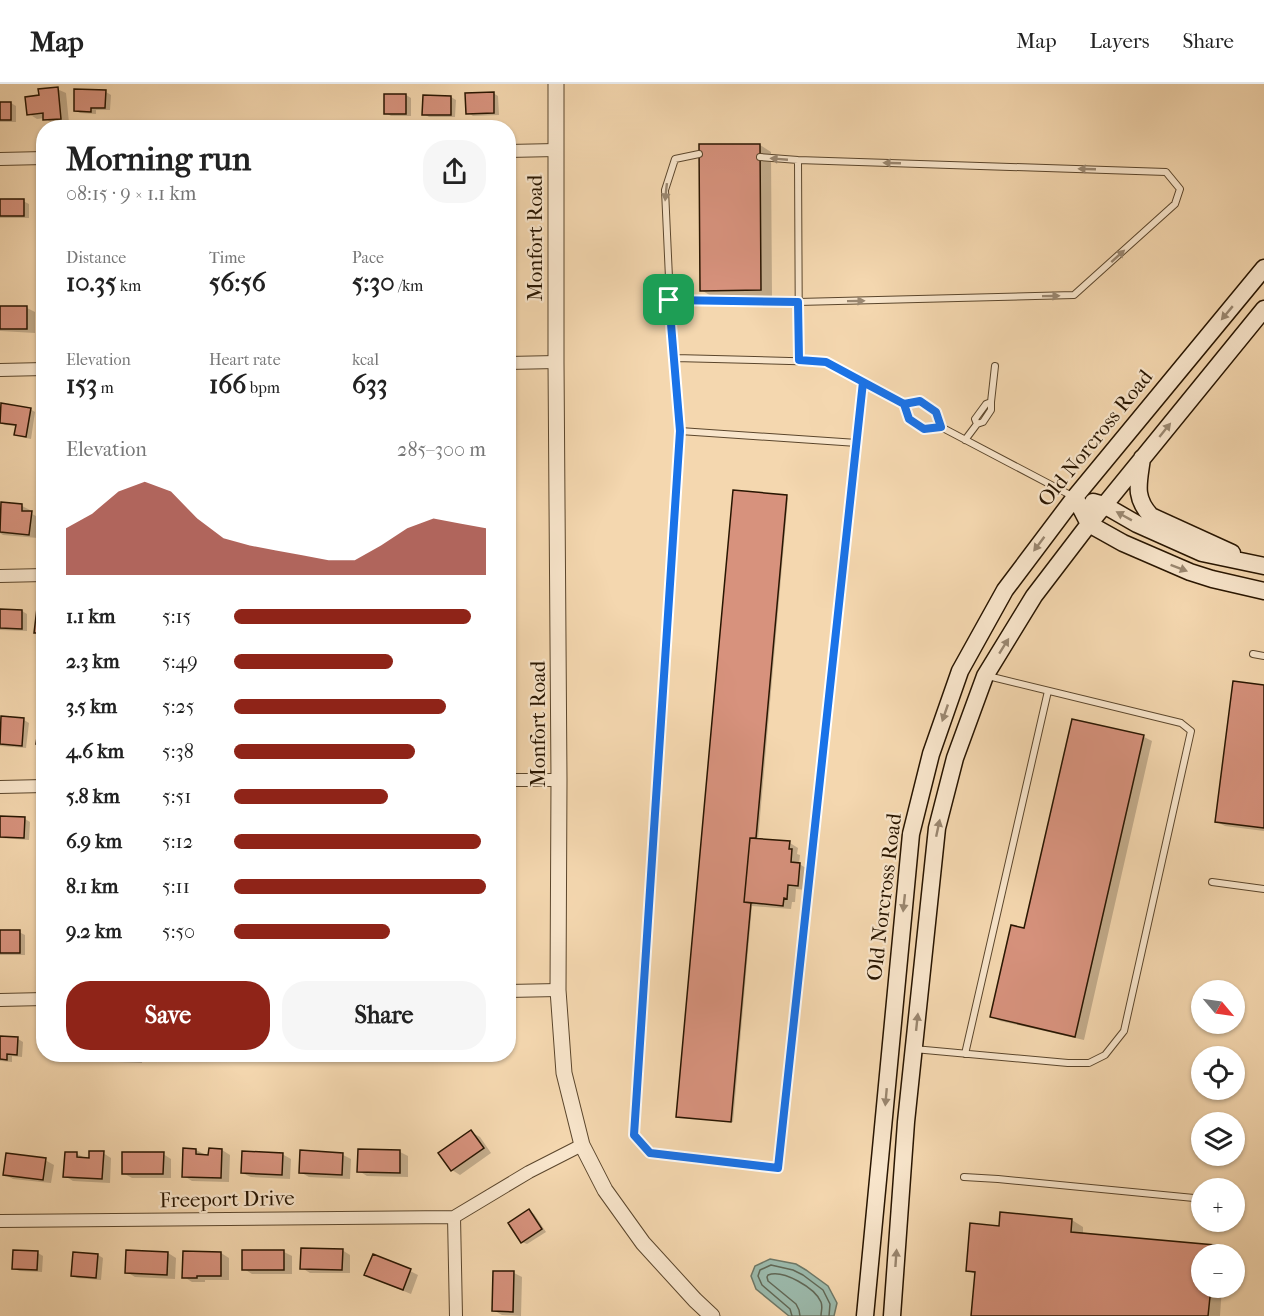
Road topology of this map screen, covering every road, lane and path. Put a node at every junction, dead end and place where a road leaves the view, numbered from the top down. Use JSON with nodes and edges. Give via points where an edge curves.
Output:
{"nodes":[{"id":1,"x":556,"y":84,"type":"edge"},
{"id":2,"x":556,"y":150,"type":"junction"},
{"id":3,"x":516,"y":151,"type":"edge"},
{"id":4,"x":699,"y":154,"type":"dead end"},
{"id":5,"x":760,"y":157,"type":"dead end"},
{"id":6,"x":36,"y":158,"type":"edge"},
{"id":7,"x":0,"y":159,"type":"edge"},
{"id":8,"x":798,"y":160,"type":"junction"},
{"id":9,"x":1264,"y":268,"type":"edge"},
{"id":10,"x":669,"y":300,"type":"junction"},
{"id":11,"x":798,"y":302,"type":"junction"},
{"id":12,"x":1264,"y":309,"type":"edge"},
{"id":13,"x":675,"y":358,"type":"junction"},
{"id":14,"x":799,"y":360,"type":"junction"},
{"id":15,"x":556,"y":362,"type":"junction"},
{"id":16,"x":516,"y":363,"type":"edge"},
{"id":17,"x":995,"y":366,"type":"dead end"},
{"id":18,"x":36,"y":369,"type":"edge"},
{"id":19,"x":0,"y":370,"type":"edge"},
{"id":20,"x":863,"y":382,"type":"junction"},
{"id":21,"x":904,"y":404,"type":"junction"},
{"id":22,"x":941,"y":427,"type":"junction"},
{"id":23,"x":680,"y":431,"type":"junction"},
{"id":24,"x":965,"y":441,"type":"junction"},
{"id":25,"x":857,"y":443,"type":"junction"},
{"id":26,"x":1142,"y":458,"type":"junction"},
{"id":27,"x":1075,"y":497,"type":"junction"},
{"id":28,"x":1104,"y":505,"type":"junction"},
{"id":29,"x":1089,"y":524,"type":"junction"},
{"id":30,"x":1261,"y":566,"type":"edge"},
{"id":31,"x":36,"y":575,"type":"edge"},
{"id":32,"x":0,"y":576,"type":"edge"},
{"id":33,"x":1264,"y":591,"type":"edge"},
{"id":34,"x":1253,"y":654,"type":"dead end"},
{"id":35,"x":1264,"y":656,"type":"edge"},
{"id":36,"x":985,"y":676,"type":"junction"},
{"id":37,"x":1048,"y":691,"type":"junction"},
{"id":38,"x":516,"y":780,"type":"edge"},
{"id":39,"x":559,"y":780,"type":"junction"},
{"id":40,"x":36,"y":786,"type":"edge"},
{"id":41,"x":0,"y":787,"type":"edge"},
{"id":42,"x":1212,"y":882,"type":"dead end"},
{"id":43,"x":1264,"y":889,"type":"edge"},
{"id":44,"x":558,"y":990,"type":"junction"},
{"id":45,"x":516,"y":991,"type":"edge"},
{"id":46,"x":36,"y":999,"type":"edge"},
{"id":47,"x":0,"y":1000,"type":"edge"},
{"id":48,"x":914,"y":1049,"type":"junction"},
{"id":49,"x":965,"y":1054,"type":"junction"},
{"id":50,"x":582,"y":1145,"type":"junction"},
{"id":51,"x":964,"y":1177,"type":"dead end"},
{"id":52,"x":1191,"y":1198,"type":"edge"},
{"id":53,"x":454,"y":1216,"type":"junction"},
{"id":54,"x":0,"y":1221,"type":"edge"},
{"id":55,"x":456,"y":1316,"type":"edge"},
{"id":56,"x":712,"y":1316,"type":"edge"},
{"id":57,"x":865,"y":1316,"type":"edge"},
{"id":58,"x":892,"y":1316,"type":"edge"}],
"edges":[{"from":1,"to":2,"type":"street","name":"Monfort Road"},
{"from":2,"to":3,"type":"street"},
{"from":2,"to":15,"type":"street","name":"Monfort Road"},
{"from":4,"to":10,"type":"lane","one_way":true,"via":[[675,159],[665,190]]},
{"from":8,"to":5,"type":"lane","one_way":true},
{"from":6,"to":7,"type":"street"},
{"from":8,"to":11,"type":"lane"},
{"from":11,"to":8,"type":"lane","one_way":true,"via":[[1074,295],[1175,204],[1180,189],[1166,172]]},
{"from":9,"to":27,"type":"main road","name":"Old Norcross Road","one_way":true},
{"from":10,"to":11,"type":"lane"},
{"from":10,"to":13,"type":"lane"},
{"from":11,"to":14,"type":"lane"},
{"from":26,"to":12,"type":"main road","one_way":true},
{"from":13,"to":14,"type":"lane"},
{"from":13,"to":23,"type":"lane"},
{"from":14,"to":20,"type":"lane","via":[[826,362]]},
{"from":15,"to":16,"type":"street"},
{"from":15,"to":39,"type":"street","name":"Monfort Road"},
{"from":17,"to":24,"type":"lane","via":[[991,410]]},
{"from":18,"to":19,"type":"street"},
{"from":20,"to":21,"type":"lane"},
{"from":20,"to":25,"type":"lane"},
{"from":21,"to":22,"type":"lane","via":[[909,419],[924,429]]},
{"from":21,"to":22,"type":"lane","via":[[920,401],[936,412]]},
{"from":22,"to":24,"type":"lane"},
{"from":23,"to":25,"type":"lane"},
{"from":23,"to":25,"type":"lane","via":[[634,1135],[650,1153],[778,1168]]},
{"from":24,"to":27,"type":"lane"},
{"from":26,"to":28,"type":"main road"},
{"from":26,"to":30,"type":"main road","via":[[1140,499],[1151,516]]},
{"from":27,"to":28,"type":"main road"},
{"from":27,"to":29,"type":"main road"},
{"from":27,"to":57,"type":"main road","name":"Old Norcross Road","one_way":true,"via":[[1005,590],[960,671],[931,754],[911,834]]},
{"from":28,"to":29,"type":"main road"},
{"from":30,"to":28,"type":"main road","one_way":true,"via":[[1202,553]]},
{"from":29,"to":33,"type":"main road","one_way":true,"via":[[1190,572]]},
{"from":36,"to":29,"type":"main road","one_way":true,"via":[[1034,596]]},
{"from":31,"to":32,"type":"street"},
{"from":34,"to":35,"type":"lane"},
{"from":36,"to":37,"type":"lane"},
{"from":48,"to":36,"type":"main road","one_way":true,"via":[[937,828],[955,758]]},
{"from":37,"to":49,"type":"lane"},
{"from":37,"to":49,"type":"lane","via":[[1181,723],[1191,731],[1124,1031],[1105,1055],[1089,1063]]},
{"from":38,"to":39,"type":"street"},
{"from":39,"to":44,"type":"street","name":"Monfort Road"},
{"from":40,"to":41,"type":"street"},
{"from":42,"to":43,"type":"lane"},
{"from":44,"to":45,"type":"street"},
{"from":44,"to":50,"type":"street","name":"Monfort Road","via":[[564,1073]]},
{"from":46,"to":47,"type":"street"},
{"from":48,"to":49,"type":"lane"},
{"from":58,"to":48,"type":"main road","one_way":true},
{"from":50,"to":53,"type":"street"},
{"from":50,"to":56,"type":"street","name":"Monfort Road","via":[[605,1190],[643,1243]]},
{"from":51,"to":52,"type":"lane"},
{"from":53,"to":54,"type":"street","name":"Freeport Drive"},
{"from":53,"to":55,"type":"street"}]}
